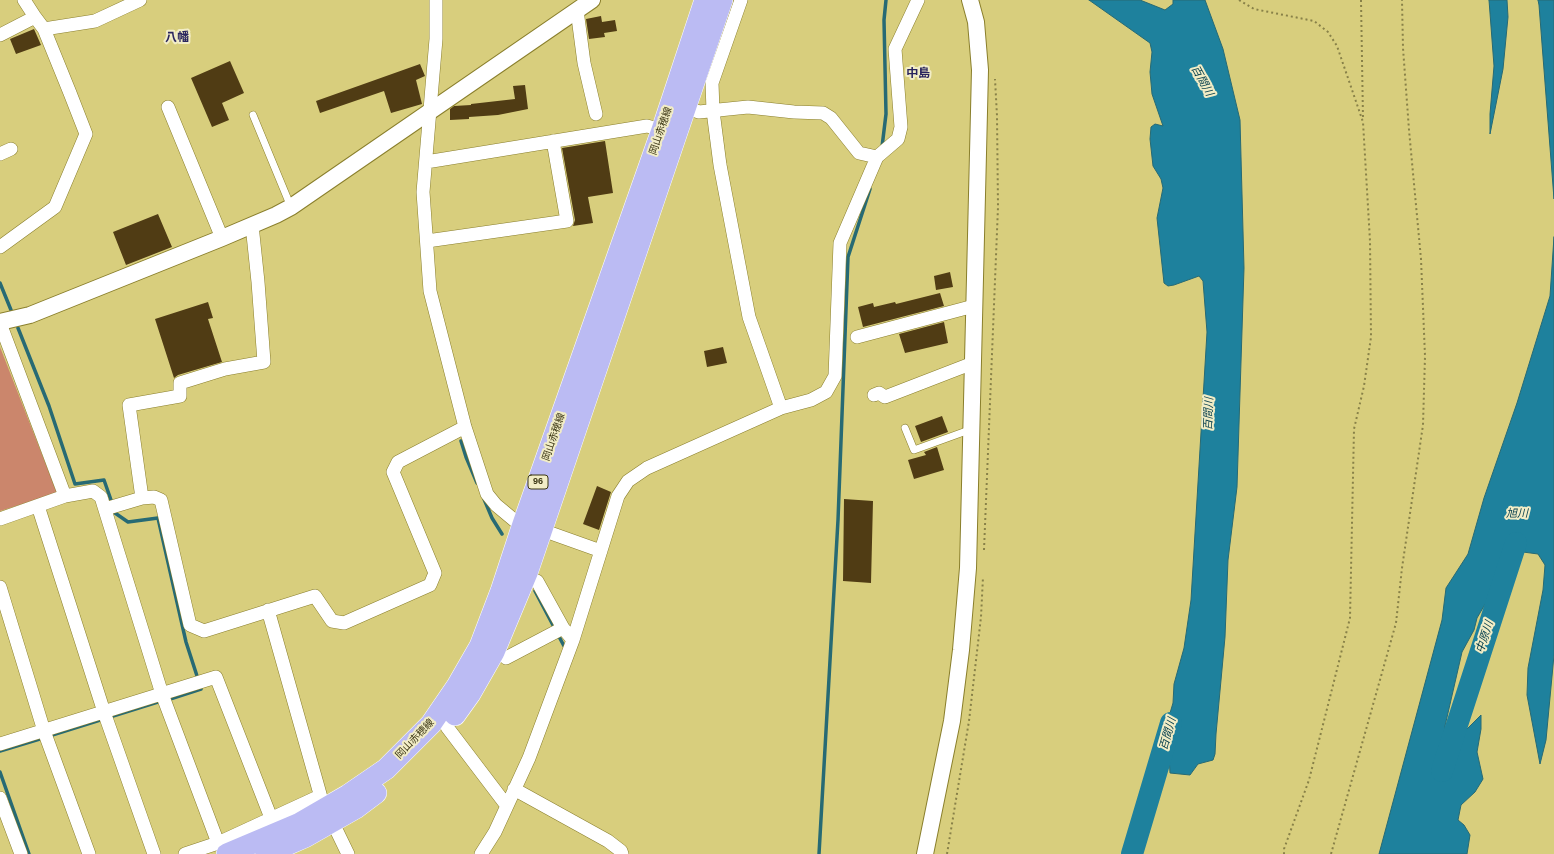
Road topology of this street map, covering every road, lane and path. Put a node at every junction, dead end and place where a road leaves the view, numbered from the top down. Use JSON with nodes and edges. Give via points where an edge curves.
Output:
{"nodes":[{"id":1,"x":24,"y":0,"type":"edge"},
{"id":2,"x":140,"y":0,"type":"edge"},
{"id":3,"x":436,"y":0,"type":"edge"},
{"id":4,"x":592,"y":0,"type":"edge"},
{"id":5,"x":705,"y":0,"type":"edge"},
{"id":6,"x":722,"y":0,"type":"edge"},
{"id":7,"x":741,"y":0,"type":"edge"},
{"id":8,"x":918,"y":0,"type":"edge"},
{"id":9,"x":970,"y":0,"type":"edge"},
{"id":10,"x":1240,"y":0,"type":"edge"},
{"id":11,"x":1361,"y":0,"type":"edge"},
{"id":12,"x":1402,"y":0,"type":"edge"},
{"id":13,"x":577,"y":10,"type":"junction"},
{"id":14,"x":35,"y":17,"type":"junction"},
{"id":15,"x":44,"y":29,"type":"junction"},
{"id":16,"x":0,"y":35,"type":"edge"},
{"id":17,"x":168,"y":107,"type":"dead end"},
{"id":18,"x":687,"y":108,"type":"junction"},
{"id":19,"x":431,"y":110,"type":"junction"},
{"id":20,"x":712,"y":111,"type":"junction"},
{"id":21,"x":596,"y":114,"type":"dead end"},
{"id":22,"x":253,"y":115,"type":"dead end"},
{"id":23,"x":1363,"y":122,"type":"junction"},
{"id":24,"x":662,"y":130,"type":"junction"},
{"id":25,"x":553,"y":141,"type":"junction"},
{"id":26,"x":878,"y":157,"type":"junction"},
{"id":27,"x":426,"y":162,"type":"junction"},
{"id":28,"x":291,"y":207,"type":"junction"},
{"id":29,"x":252,"y":225,"type":"junction"},
{"id":30,"x":222,"y":238,"type":"junction"},
{"id":31,"x":427,"y":241,"type":"junction"},
{"id":32,"x":0,"y":247,"type":"edge"},
{"id":33,"x":974,"y":306,"type":"junction"},
{"id":34,"x":0,"y":323,"type":"edge"},
{"id":35,"x":856,"y":337,"type":"dead end"},
{"id":36,"x":973,"y":363,"type":"junction"},
{"id":37,"x":874,"y":395,"type":"dead end"},
{"id":38,"x":781,"y":408,"type":"junction"},
{"id":39,"x":465,"y":427,"type":"junction"},
{"id":40,"x":905,"y":428,"type":"dead end"},
{"id":41,"x":972,"y":429,"type":"junction"},
{"id":42,"x":65,"y":496,"type":"junction"},
{"id":43,"x":142,"y":498,"type":"junction"},
{"id":44,"x":38,"y":506,"type":"junction"},
{"id":45,"x":105,"y":509,"type":"junction"},
{"id":46,"x":0,"y":519,"type":"edge"},
{"id":47,"x":532,"y":527,"type":"junction"},
{"id":48,"x":601,"y":551,"type":"junction"},
{"id":49,"x":537,"y":581,"type":"dead end"},
{"id":50,"x":0,"y":588,"type":"edge"},
{"id":51,"x":268,"y":610,"type":"junction"},
{"id":52,"x":559,"y":630,"type":"junction"},
{"id":53,"x":570,"y":647,"type":"junction"},
{"id":54,"x":506,"y":658,"type":"dead end"},
{"id":55,"x":164,"y":699,"type":"junction"},
{"id":56,"x":105,"y":716,"type":"junction"},
{"id":57,"x":447,"y":727,"type":"junction"},
{"id":58,"x":45,"y":735,"type":"junction"},
{"id":59,"x":0,"y":744,"type":"edge"},
{"id":60,"x":514,"y":789,"type":"junction"},
{"id":61,"x":0,"y":798,"type":"edge"},
{"id":62,"x":507,"y":806,"type":"junction"},
{"id":63,"x":326,"y":808,"type":"junction"},
{"id":64,"x":271,"y":818,"type":"junction"},
{"id":65,"x":222,"y":848,"type":"edge"},
{"id":66,"x":21,"y":854,"type":"edge"},
{"id":67,"x":90,"y":854,"type":"edge"},
{"id":68,"x":154,"y":854,"type":"edge"},
{"id":69,"x":185,"y":854,"type":"edge"},
{"id":70,"x":266,"y":854,"type":"edge"},
{"id":71,"x":348,"y":854,"type":"edge"},
{"id":72,"x":481,"y":854,"type":"edge"},
{"id":73,"x":622,"y":854,"type":"edge"},
{"id":74,"x":925,"y":854,"type":"edge"},
{"id":75,"x":1283,"y":854,"type":"edge"},
{"id":76,"x":1331,"y":854,"type":"edge"}],
"edges":[{"from":1,"to":14,"type":"street"},
{"from":2,"to":15,"type":"street","via":[[95,21]]},
{"from":3,"to":19,"type":"street"},
{"from":4,"to":13,"type":"street"},
{"from":5,"to":24,"type":"main road","name":"岡山赤穂線","number":"96"},
{"from":6,"to":18,"type":"main road","name":"岡山赤穂線","number":"96"},
{"from":7,"to":20,"type":"street","via":[[712,83]]},
{"from":8,"to":26,"type":"street","via":[[895,49],[901,127],[898,139]]},
{"from":9,"to":33,"type":"street","via":[[976,22],[980,70]]},
{"from":10,"to":23,"type":"path","via":[[1254,9],[1314,21],[1328,32],[1337,46]]},
{"from":11,"to":23,"type":"path"},
{"from":12,"to":76,"type":"path","via":[[1407,108],[1421,260],[1425,356],[1423,425],[1396,623]]},
{"from":13,"to":19,"type":"street"},
{"from":13,"to":21,"type":"street","via":[[584,63]]},
{"from":14,"to":15,"type":"street"},
{"from":14,"to":16,"type":"street"},
{"from":15,"to":32,"type":"street","via":[[86,134],[55,207]]},
{"from":17,"to":30,"type":"street"},
{"from":18,"to":20,"type":"street","via":[[699,112]]},
{"from":18,"to":47,"type":"main road","name":"岡山赤穂線","number":"96"},
{"from":19,"to":27,"type":"street"},
{"from":19,"to":28,"type":"street"},
{"from":20,"to":26,"type":"street","via":[[748,107],[823,113],[831,118],[859,153]]},
{"from":20,"to":38,"type":"street","via":[[750,317]]},
{"from":22,"to":28,"type":"lane"},
{"from":23,"to":75,"type":"path","via":[[1370,241],[1371,337],[1364,386],[1354,429],[1350,618],[1309,780]]},
{"from":24,"to":25,"type":"street","via":[[647,126]]},
{"from":24,"to":47,"type":"main road","name":"岡山赤穂線","number":"96"},
{"from":25,"to":27,"type":"street"},
{"from":25,"to":31,"type":"street","via":[[567,221]]},
{"from":26,"to":38,"type":"street","via":[[840,243],[835,376],[826,392],[811,400]]},
{"from":27,"to":31,"type":"street","via":[[423,192]]},
{"from":28,"to":29,"type":"street"},
{"from":29,"to":30,"type":"street"},
{"from":29,"to":43,"type":"street","via":[[264,362],[225,369],[180,382],[180,396],[129,406]]},
{"from":30,"to":34,"type":"street","via":[[30,315]]},
{"from":31,"to":39,"type":"street","via":[[430,291]]},
{"from":33,"to":35,"type":"street"},
{"from":33,"to":36,"type":"street"},
{"from":34,"to":42,"type":"street"},
{"from":36,"to":37,"type":"street","via":[[885,396],[879,393]]},
{"from":36,"to":41,"type":"street"},
{"from":38,"to":48,"type":"street","via":[[647,468],[628,481],[618,496]]},
{"from":39,"to":47,"type":"street","via":[[487,494],[514,520]]},
{"from":39,"to":51,"type":"street","via":[[398,462],[393,472],[435,573],[430,585],[344,623],[332,621],[315,596]]},
{"from":40,"to":41,"type":"lane","via":[[914,450]]},
{"from":41,"to":74,"type":"street","via":[[968,568],[961,650],[952,721]]},
{"from":42,"to":44,"type":"street"},
{"from":42,"to":45,"type":"street","via":[[94,491],[101,497]]},
{"from":43,"to":45,"type":"street"},
{"from":43,"to":51,"type":"street","via":[[154,497],[161,500],[190,625],[204,630]]},
{"from":44,"to":46,"type":"street"},
{"from":44,"to":56,"type":"street"},
{"from":45,"to":55,"type":"street"},
{"from":47,"to":48,"type":"street"},
{"from":47,"to":57,"type":"main road","name":"岡山赤穂線","number":"96","via":[[527,573],[494,652]]},
{"from":47,"to":63,"type":"main road","name":"岡山赤穂線","number":"96","via":[[501,591],[480,646],[431,724],[386,769]]},
{"from":48,"to":53,"type":"street"},
{"from":49,"to":52,"type":"street"},
{"from":50,"to":58,"type":"street"},
{"from":51,"to":63,"type":"street"},
{"from":52,"to":53,"type":"street"},
{"from":52,"to":54,"type":"street"},
{"from":53,"to":60,"type":"street","via":[[529,758]]},
{"from":55,"to":56,"type":"street"},
{"from":55,"to":64,"type":"street","via":[[199,682],[216,677]]},
{"from":55,"to":65,"type":"street"},
{"from":56,"to":58,"type":"street"},
{"from":56,"to":68,"type":"street"},
{"from":57,"to":62,"type":"street"},
{"from":57,"to":63,"type":"main road","name":"岡山赤穂線","number":"96","via":[[395,780],[356,808]]},
{"from":58,"to":59,"type":"street"},
{"from":58,"to":67,"type":"street"},
{"from":60,"to":62,"type":"street"},
{"from":60,"to":73,"type":"street","via":[[608,841]]},
{"from":61,"to":66,"type":"street"},
{"from":62,"to":72,"type":"street"},
{"from":63,"to":64,"type":"street"},
{"from":63,"to":65,"type":"main road","name":"岡山赤穂線","number":"96","via":[[298,824]]},
{"from":63,"to":70,"type":"main road","name":"岡山赤穂線","number":"96","via":[[305,837]]},
{"from":63,"to":71,"type":"street"},
{"from":64,"to":65,"type":"street"},
{"from":65,"to":69,"type":"street"}]}
